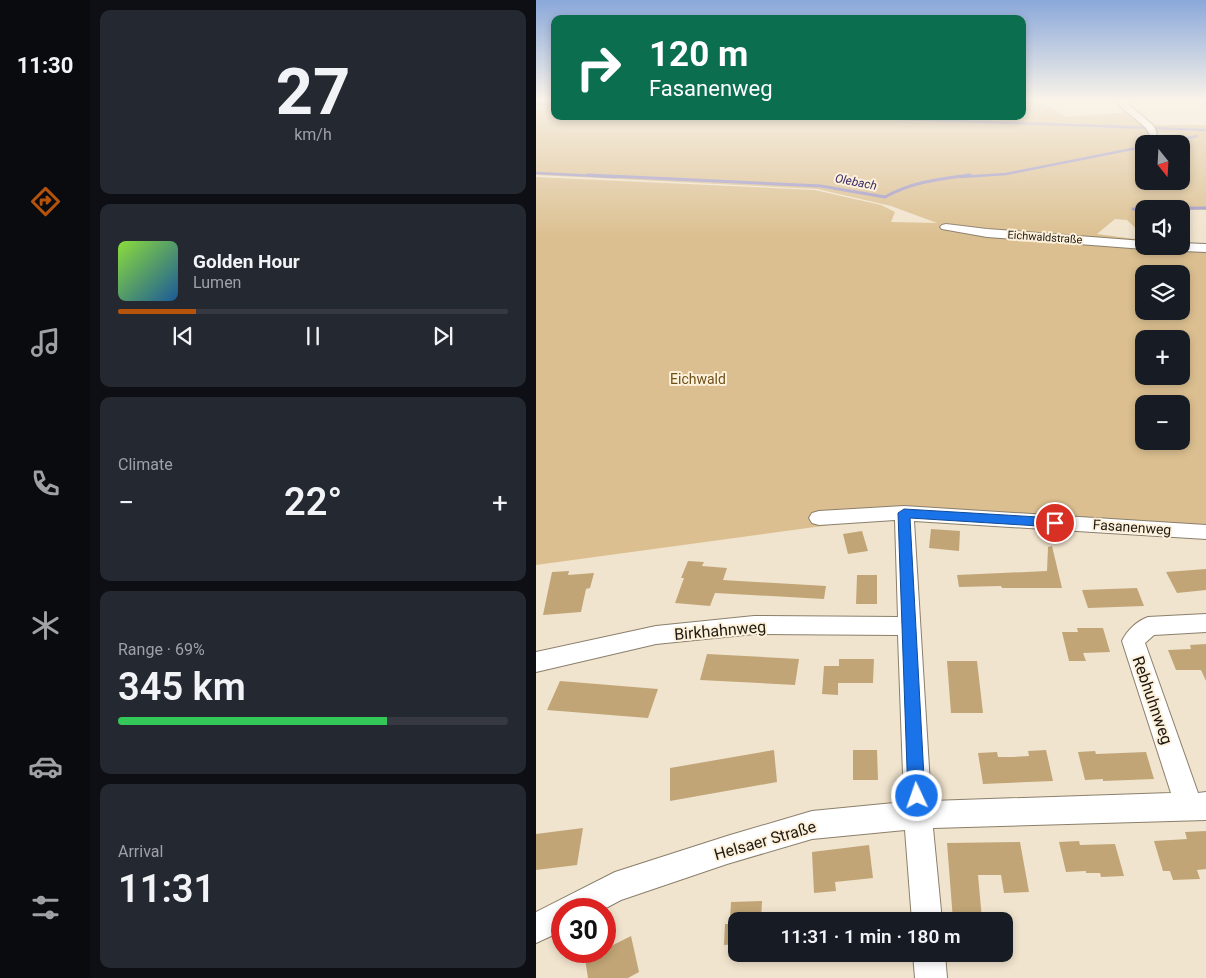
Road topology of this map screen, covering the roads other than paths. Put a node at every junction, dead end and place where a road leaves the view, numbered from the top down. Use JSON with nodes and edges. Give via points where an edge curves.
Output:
{"nodes":[{"id":1,"x":946,"y":228,"type":"dead end"},
{"id":2,"x":1135,"y":244,"type":"edge"},
{"id":3,"x":1190,"y":247,"type":"edge"},
{"id":4,"x":1206,"y":248,"type":"edge"},
{"id":5,"x":904,"y":513,"type":"junction"},
{"id":6,"x":819,"y":518,"type":"dead end"},
{"id":7,"x":1206,"y":532,"type":"edge"},
{"id":8,"x":1206,"y":623,"type":"edge"},
{"id":9,"x":908,"y":626,"type":"junction"},
{"id":10,"x":536,"y":662,"type":"edge"},
{"id":11,"x":1198,"y":806,"type":"edge"},
{"id":12,"x":918,"y":815,"type":"junction"},
{"id":13,"x":594,"y":898,"type":"edge"},
{"id":14,"x":926,"y":912,"type":"edge"},
{"id":15,"x":551,"y":920,"type":"edge"},
{"id":16,"x":536,"y":928,"type":"edge"},
{"id":17,"x":930,"y":962,"type":"edge"},
{"id":18,"x":932,"y":978,"type":"edge"}],
"edges":[{"from":1,"to":2,"type":"street","name":"Eichwaldstraße"},
{"from":3,"to":4,"type":"street"},
{"from":5,"to":6,"type":"street","name":"Fasanenweg"},
{"from":5,"to":7,"type":"street","name":"Fasanenweg"},
{"from":5,"to":9,"type":"street"},
{"from":8,"to":11,"type":"street","name":"Rebhuhnweg","via":[[1148,626],[1132,641]]},
{"from":9,"to":10,"type":"street","name":"Birkhahnweg","via":[[754,625],[656,635]]},
{"from":9,"to":12,"type":"street"},
{"from":11,"to":12,"type":"street","name":"Helsaer Straße"},
{"from":12,"to":13,"type":"street","name":"Helsaer Straße","via":[[812,825],[616,886]]},
{"from":12,"to":14,"type":"street"},
{"from":15,"to":16,"type":"street"},
{"from":17,"to":18,"type":"street"}]}
